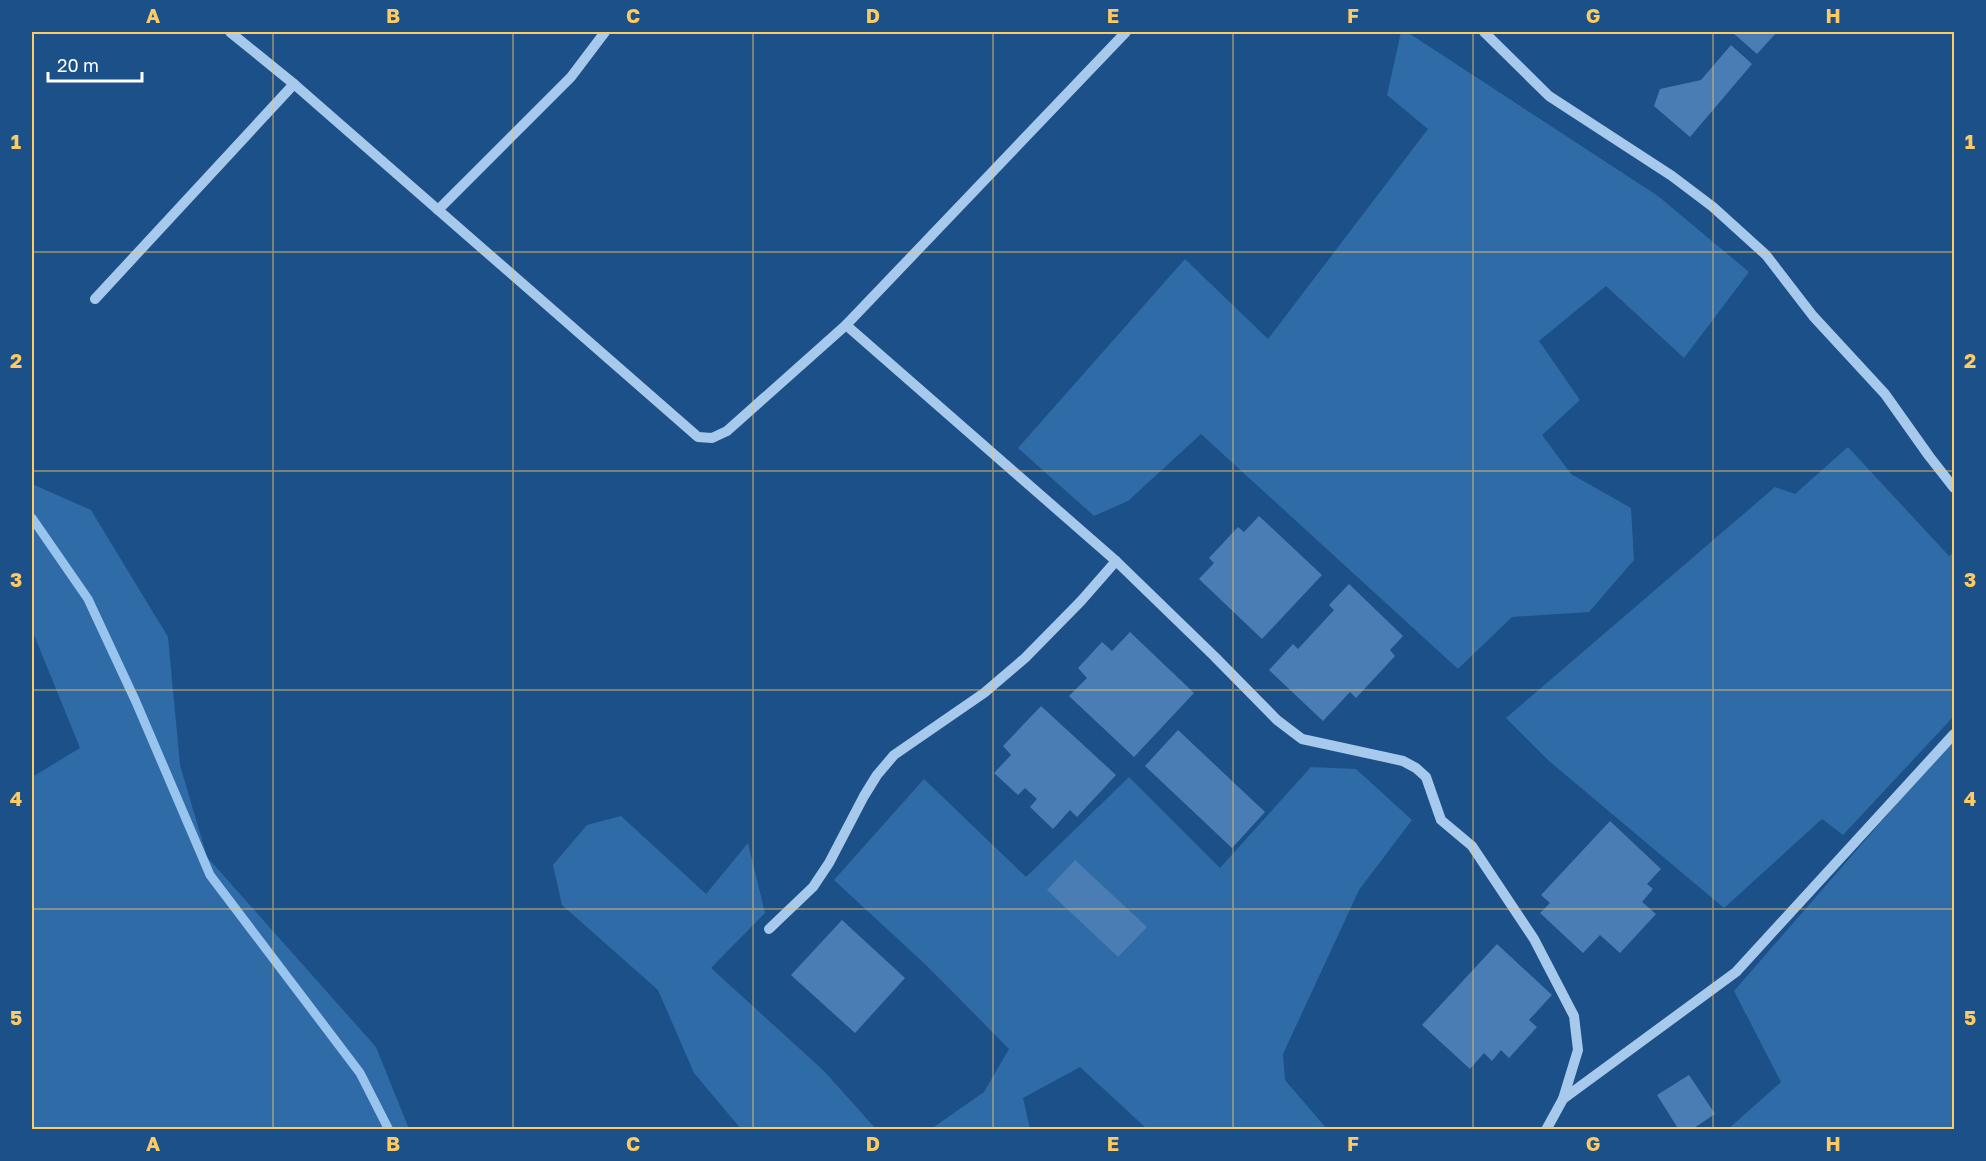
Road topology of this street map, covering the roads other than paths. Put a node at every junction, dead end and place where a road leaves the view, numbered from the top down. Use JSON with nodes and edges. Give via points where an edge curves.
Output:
{"nodes":[{"id":1,"x":230,"y":32,"type":"edge"},
{"id":2,"x":605,"y":32,"type":"edge"},
{"id":3,"x":1126,"y":32,"type":"edge"},
{"id":4,"x":1484,"y":32,"type":"edge"},
{"id":5,"x":294,"y":84,"type":"junction"},
{"id":6,"x":438,"y":210,"type":"junction"},
{"id":7,"x":95,"y":299,"type":"dead end"},
{"id":8,"x":846,"y":325,"type":"junction"},
{"id":9,"x":1954,"y":488,"type":"edge"},
{"id":10,"x":1116,"y":561,"type":"junction"},
{"id":11,"x":1954,"y":734,"type":"edge"},
{"id":12,"x":769,"y":929,"type":"dead end"},
{"id":13,"x":1563,"y":1099,"type":"junction"},
{"id":14,"x":1546,"y":1130,"type":"edge"}],
"edges":[{"from":1,"to":5,"type":"street"},
{"from":2,"to":6,"type":"street","via":[[571,77]]},
{"from":3,"to":8,"type":"street"},
{"from":4,"to":9,"type":"street","via":[[1549,96],[1672,176],[1766,255],[1813,316],[1885,394]]},
{"from":5,"to":6,"type":"street"},
{"from":5,"to":7,"type":"street"},
{"from":6,"to":8,"type":"street","via":[[698,436],[712,438],[727,431]]},
{"from":8,"to":10,"type":"street"},
{"from":10,"to":12,"type":"street","via":[[1024,658],[984,693],[894,754],[864,796],[813,887]]},
{"from":10,"to":13,"type":"street","via":[[1277,720],[1302,739],[1403,761],[1426,777],[1441,820],[1472,846],[1534,939],[1574,1016],[1578,1050]]},
{"from":11,"to":13,"type":"street","via":[[1737,972]]},
{"from":13,"to":14,"type":"street"}]}
